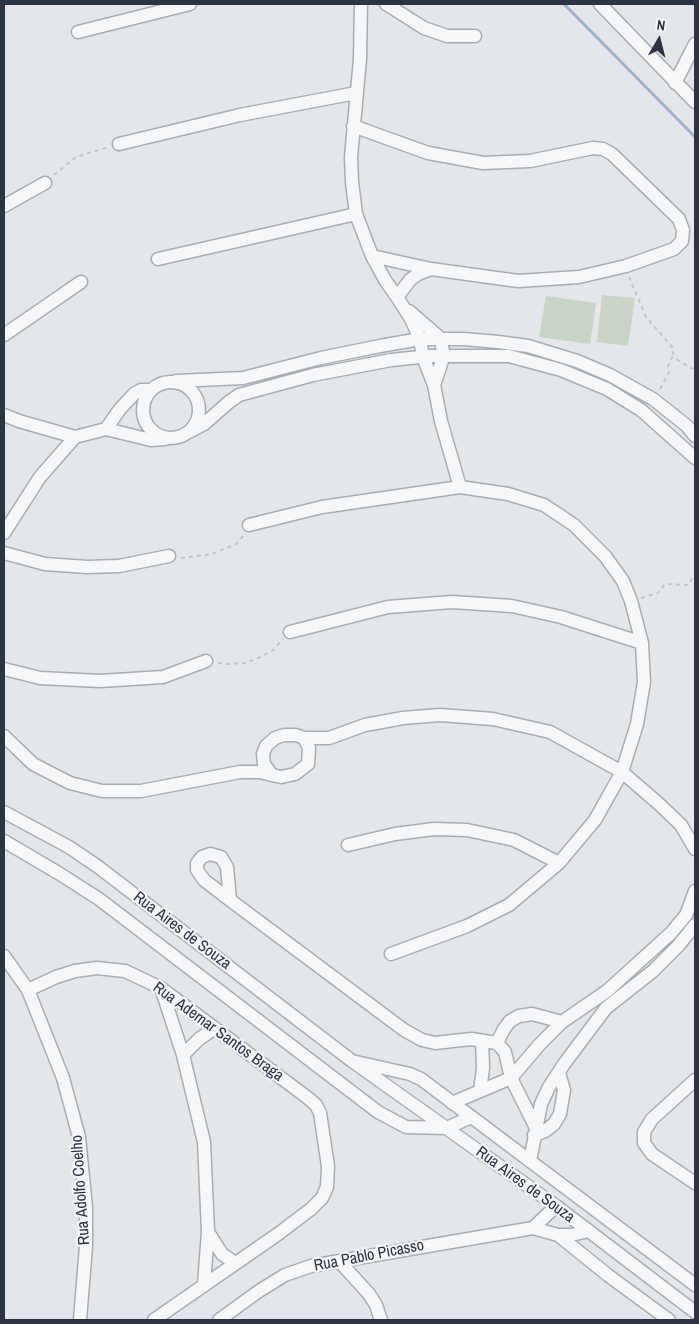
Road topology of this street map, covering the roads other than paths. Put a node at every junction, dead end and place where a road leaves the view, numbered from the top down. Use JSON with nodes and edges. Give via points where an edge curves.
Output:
{"nodes":[{"id":1,"x":190,"y":4,"type":"edge"},
{"id":2,"x":361,"y":4,"type":"edge"},
{"id":3,"x":386,"y":4,"type":"edge"},
{"id":4,"x":607,"y":7,"type":"edge"},
{"id":5,"x":78,"y":32,"type":"dead end"},
{"id":6,"x":475,"y":36,"type":"dead end"},
{"id":7,"x":695,"y":44,"type":"edge"},
{"id":8,"x":675,"y":83,"type":"junction"},
{"id":9,"x":356,"y":93,"type":"junction"},
{"id":10,"x":695,"y":102,"type":"edge"},
{"id":11,"x":353,"y":126,"type":"junction"},
{"id":12,"x":119,"y":144,"type":"road end"},
{"id":13,"x":45,"y":183,"type":"road end"},
{"id":14,"x":4,"y":206,"type":"edge"},
{"id":15,"x":356,"y":214,"type":"junction"},
{"id":16,"x":372,"y":256,"type":"junction"},
{"id":17,"x":158,"y":259,"type":"dead end"},
{"id":18,"x":431,"y":270,"type":"junction"},
{"id":19,"x":81,"y":282,"type":"dead end"},
{"id":20,"x":400,"y":301,"type":"junction"},
{"id":21,"x":411,"y":319,"type":"junction"},
{"id":22,"x":4,"y":334,"type":"edge"},
{"id":23,"x":440,"y":338,"type":"junction"},
{"id":24,"x":420,"y":339,"type":"junction"},
{"id":25,"x":405,"y":342,"type":"junction"},
{"id":26,"x":444,"y":355,"type":"junction"},
{"id":27,"x":423,"y":357,"type":"junction"},
{"id":28,"x":176,"y":381,"type":"junction"},
{"id":29,"x":434,"y":385,"type":"junction"},
{"id":30,"x":150,"y":390,"type":"junction"},
{"id":31,"x":4,"y":415,"type":"edge"},
{"id":32,"x":106,"y":429,"type":"junction"},
{"id":33,"x":189,"y":432,"type":"junction"},
{"id":34,"x":695,"y":436,"type":"edge"},
{"id":35,"x":75,"y":438,"type":"junction"},
{"id":36,"x":172,"y":438,"type":"junction"},
{"id":37,"x":695,"y":458,"type":"edge"},
{"id":38,"x":460,"y":487,"type":"junction"},
{"id":39,"x":249,"y":525,"type":"road end"},
{"id":40,"x":4,"y":533,"type":"edge"},
{"id":41,"x":4,"y":553,"type":"edge"},
{"id":42,"x":169,"y":556,"type":"road end"},
{"id":43,"x":290,"y":632,"type":"road end"},
{"id":44,"x":642,"y":643,"type":"junction"},
{"id":45,"x":206,"y":662,"type":"road end"},
{"id":46,"x":4,"y":669,"type":"edge"},
{"id":47,"x":4,"y":736,"type":"edge"},
{"id":48,"x":304,"y":738,"type":"junction"},
{"id":49,"x":330,"y":738,"type":"junction"},
{"id":50,"x":263,"y":754,"type":"junction"},
{"id":51,"x":310,"y":756,"type":"junction"},
{"id":52,"x":240,"y":772,"type":"junction"},
{"id":53,"x":622,"y":772,"type":"junction"},
{"id":54,"x":272,"y":775,"type":"junction"},
{"id":55,"x":4,"y":812,"type":"edge"},
{"id":56,"x":680,"y":825,"type":"junction"},
{"id":57,"x":695,"y":833,"type":"edge"},
{"id":58,"x":4,"y":841,"type":"edge"},
{"id":59,"x":348,"y":845,"type":"dead end"},
{"id":60,"x":695,"y":849,"type":"edge"},
{"id":61,"x":559,"y":863,"type":"junction"},
{"id":62,"x":695,"y":891,"type":"edge"},
{"id":63,"x":230,"y":900,"type":"dead end"},
{"id":64,"x":695,"y":925,"type":"edge"},
{"id":65,"x":391,"y":954,"type":"dead end"},
{"id":66,"x":4,"y":956,"type":"edge"},
{"id":67,"x":161,"y":988,"type":"junction"},
{"id":68,"x":28,"y":990,"type":"junction"},
{"id":69,"x":562,"y":1022,"type":"junction"},
{"id":70,"x":215,"y":1028,"type":"junction"},
{"id":71,"x":482,"y":1041,"type":"junction"},
{"id":72,"x":497,"y":1043,"type":"junction"},
{"id":73,"x":183,"y":1055,"type":"junction"},
{"id":74,"x":352,"y":1061,"type":"junction"},
{"id":75,"x":559,"y":1073,"type":"junction"},
{"id":76,"x":511,"y":1078,"type":"junction"},
{"id":77,"x":695,"y":1080,"type":"edge"},
{"id":78,"x":480,"y":1091,"type":"junction"},
{"id":79,"x":452,"y":1103,"type":"junction"},
{"id":80,"x":472,"y":1117,"type":"junction"},
{"id":81,"x":447,"y":1128,"type":"junction"},
{"id":82,"x":535,"y":1131,"type":"junction"},
{"id":83,"x":530,"y":1161,"type":"junction"},
{"id":84,"x":695,"y":1184,"type":"edge"},
{"id":85,"x":556,"y":1206,"type":"junction"},
{"id":86,"x":533,"y":1228,"type":"junction"},
{"id":87,"x":589,"y":1231,"type":"junction"},
{"id":88,"x":208,"y":1232,"type":"junction"},
{"id":89,"x":558,"y":1235,"type":"junction"},
{"id":90,"x":339,"y":1260,"type":"junction"},
{"id":91,"x":235,"y":1263,"type":"junction"},
{"id":92,"x":204,"y":1284,"type":"junction"},
{"id":93,"x":695,"y":1285,"type":"edge"},
{"id":94,"x":695,"y":1312,"type":"edge"},
{"id":95,"x":80,"y":1320,"type":"edge"},
{"id":96,"x":154,"y":1320,"type":"edge"},
{"id":97,"x":219,"y":1320,"type":"edge"},
{"id":98,"x":381,"y":1320,"type":"edge"},
{"id":99,"x":670,"y":1320,"type":"edge"}],
"edges":[{"from":1,"to":5,"type":"street"},
{"from":2,"to":9,"type":"street"},
{"from":3,"to":6,"type":"street","via":[[424,28],[447,36]]},
{"from":4,"to":8,"type":"street"},
{"from":7,"to":8,"type":"street"},
{"from":8,"to":10,"type":"street"},
{"from":9,"to":11,"type":"street"},
{"from":9,"to":12,"type":"street","via":[[240,115]]},
{"from":11,"to":15,"type":"street","via":[[352,182]]},
{"from":11,"to":18,"type":"street","via":[[428,153],[483,163],[530,162],[593,148],[602,149],[612,154],[679,219],[683,230],[682,241],[674,249],[626,266],[579,277],[518,281]]},
{"from":13,"to":14,"type":"street"},
{"from":15,"to":16,"type":"street"},
{"from":15,"to":17,"type":"street"},
{"from":16,"to":18,"type":"street"},
{"from":16,"to":20,"type":"street"},
{"from":18,"to":20,"type":"street","via":[[410,280]]},
{"from":19,"to":22,"type":"street"},
{"from":20,"to":21,"type":"street"},
{"from":20,"to":23,"type":"street"},
{"from":21,"to":24,"type":"street"},
{"from":21,"to":25,"type":"street"},
{"from":23,"to":24,"type":"street"},
{"from":23,"to":26,"type":"street"},
{"from":23,"to":34,"type":"street","via":[[528,346],[577,360],[653,399]]},
{"from":24,"to":25,"type":"street"},
{"from":24,"to":27,"type":"street"},
{"from":25,"to":28,"type":"street","via":[[321,358],[243,378]]},
{"from":26,"to":27,"type":"street"},
{"from":26,"to":29,"type":"street"},
{"from":26,"to":37,"type":"street","via":[[509,356],[561,370],[607,389],[641,410]]},
{"from":27,"to":29,"type":"street"},
{"from":27,"to":33,"type":"street","via":[[313,375],[240,396]]},
{"from":28,"to":30,"type":"street","via":[[162,382]]},
{"from":28,"to":33,"type":"street","via":[[193,390],[198,398],[199,417]]},
{"from":29,"to":38,"type":"street"},
{"from":30,"to":32,"type":"street","via":[[134,394]]},
{"from":30,"to":36,"type":"street","via":[[143,408],[148,426],[154,432]]},
{"from":31,"to":35,"type":"street"},
{"from":32,"to":35,"type":"street"},
{"from":32,"to":36,"type":"street","via":[[151,440]]},
{"from":33,"to":36,"type":"street"},
{"from":35,"to":40,"type":"street","via":[[40,477]]},
{"from":38,"to":39,"type":"street","via":[[322,507]]},
{"from":38,"to":44,"type":"street","via":[[508,494],[544,505],[574,525],[606,556],[622,581],[632,601]]},
{"from":41,"to":42,"type":"street","via":[[45,564],[88,568],[119,566]]},
{"from":43,"to":44,"type":"street","via":[[388,607],[452,602],[512,606],[561,617]]},
{"from":44,"to":53,"type":"street","via":[[644,682],[637,724]]},
{"from":45,"to":46,"type":"street","via":[[163,677],[100,681],[40,678]]},
{"from":47,"to":52,"type":"street","via":[[33,764],[70,783],[102,791],[142,792]]},
{"from":48,"to":49,"type":"street"},
{"from":48,"to":50,"type":"street","via":[[296,735],[275,738]]},
{"from":48,"to":51,"type":"street"},
{"from":49,"to":51,"type":"street"},
{"from":49,"to":53,"type":"street","via":[[365,725],[402,718],[440,715],[493,719],[550,732]]},
{"from":50,"to":52,"type":"street"},
{"from":50,"to":54,"type":"street","via":[[264,764]]},
{"from":51,"to":54,"type":"street","via":[[308,764],[295,774]]},
{"from":52,"to":54,"type":"street"},
{"from":53,"to":56,"type":"street"},
{"from":53,"to":61,"type":"street","via":[[595,820]]},
{"from":55,"to":74,"type":"street","name":"Rua Aires de Souza","via":[[97,866]]},
{"from":56,"to":57,"type":"street"},
{"from":56,"to":60,"type":"street"},
{"from":58,"to":81,"type":"street","via":[[99,900],[378,1112],[406,1127]]},
{"from":59,"to":61,"type":"street","via":[[434,829],[467,830],[514,840]]},
{"from":61,"to":65,"type":"street","via":[[509,905],[467,926]]},
{"from":62,"to":69,"type":"street","via":[[686,915],[671,933],[607,991]]},
{"from":63,"to":71,"type":"street","via":[[404,1030],[435,1043]]},
{"from":64,"to":75,"type":"street","via":[[653,971],[606,1008]]},
{"from":66,"to":68,"type":"street","name":"Rua Adolfo Coelho"},
{"from":67,"to":68,"type":"street","name":"Rua Ademar Santos Braga","via":[[125,971],[97,968],[69,973]]},
{"from":67,"to":70,"type":"street","name":"Rua Ademar Santos Braga"},
{"from":67,"to":73,"type":"street"},
{"from":68,"to":95,"type":"street","name":"Rua Adolfo Coelho","via":[[63,1078],[79,1137],[86,1207]]},
{"from":69,"to":72,"type":"street","via":[[532,1014],[520,1016],[510,1021]]},
{"from":69,"to":76,"type":"street"},
{"from":70,"to":73,"type":"street"},
{"from":70,"to":91,"type":"street","name":"Rua Ademar Santos Braga","via":[[316,1105],[328,1166],[327,1187],[322,1198],[278,1234]]},
{"from":71,"to":72,"type":"street"},
{"from":71,"to":78,"type":"street"},
{"from":72,"to":76,"type":"street","via":[[505,1052]]},
{"from":73,"to":88,"type":"street","via":[[204,1142]]},
{"from":74,"to":79,"type":"street","name":"Rua Aires de Souza","via":[[410,1074]]},
{"from":74,"to":81,"type":"street","name":"Rua Aires de Souza"},
{"from":75,"to":82,"type":"street","via":[[541,1104]]},
{"from":75,"to":82,"type":"street","via":[[564,1090],[560,1114],[545,1132]]},
{"from":76,"to":78,"type":"street"},
{"from":76,"to":82,"type":"street"},
{"from":77,"to":84,"type":"street","via":[[652,1119],[644,1132],[644,1143],[652,1154]]},
{"from":78,"to":79,"type":"street"},
{"from":79,"to":80,"type":"street","name":"Rua Aires de Souza"},
{"from":80,"to":81,"type":"street"},
{"from":80,"to":83,"type":"street","name":"Rua Aires de Souza"},
{"from":81,"to":85,"type":"street","name":"Rua Aires de Souza"},
{"from":82,"to":83,"type":"street"},
{"from":83,"to":93,"type":"street","name":"Rua Aires de Souza"},
{"from":85,"to":86,"type":"street"},
{"from":85,"to":87,"type":"street","name":"Rua Aires de Souza"},
{"from":86,"to":89,"type":"street"},
{"from":86,"to":90,"type":"street","name":"Rua Pablo Picasso"},
{"from":87,"to":89,"type":"street"},
{"from":87,"to":94,"type":"street","name":"Rua Aires de Souza"},
{"from":88,"to":91,"type":"street","via":[[222,1254]]},
{"from":88,"to":92,"type":"street"},
{"from":89,"to":99,"type":"street"},
{"from":90,"to":97,"type":"street","name":"Rua Pablo Picasso","via":[[285,1275]]},
{"from":90,"to":98,"type":"street","via":[[376,1305]]},
{"from":91,"to":92,"type":"street"},
{"from":92,"to":96,"type":"street"}]}
